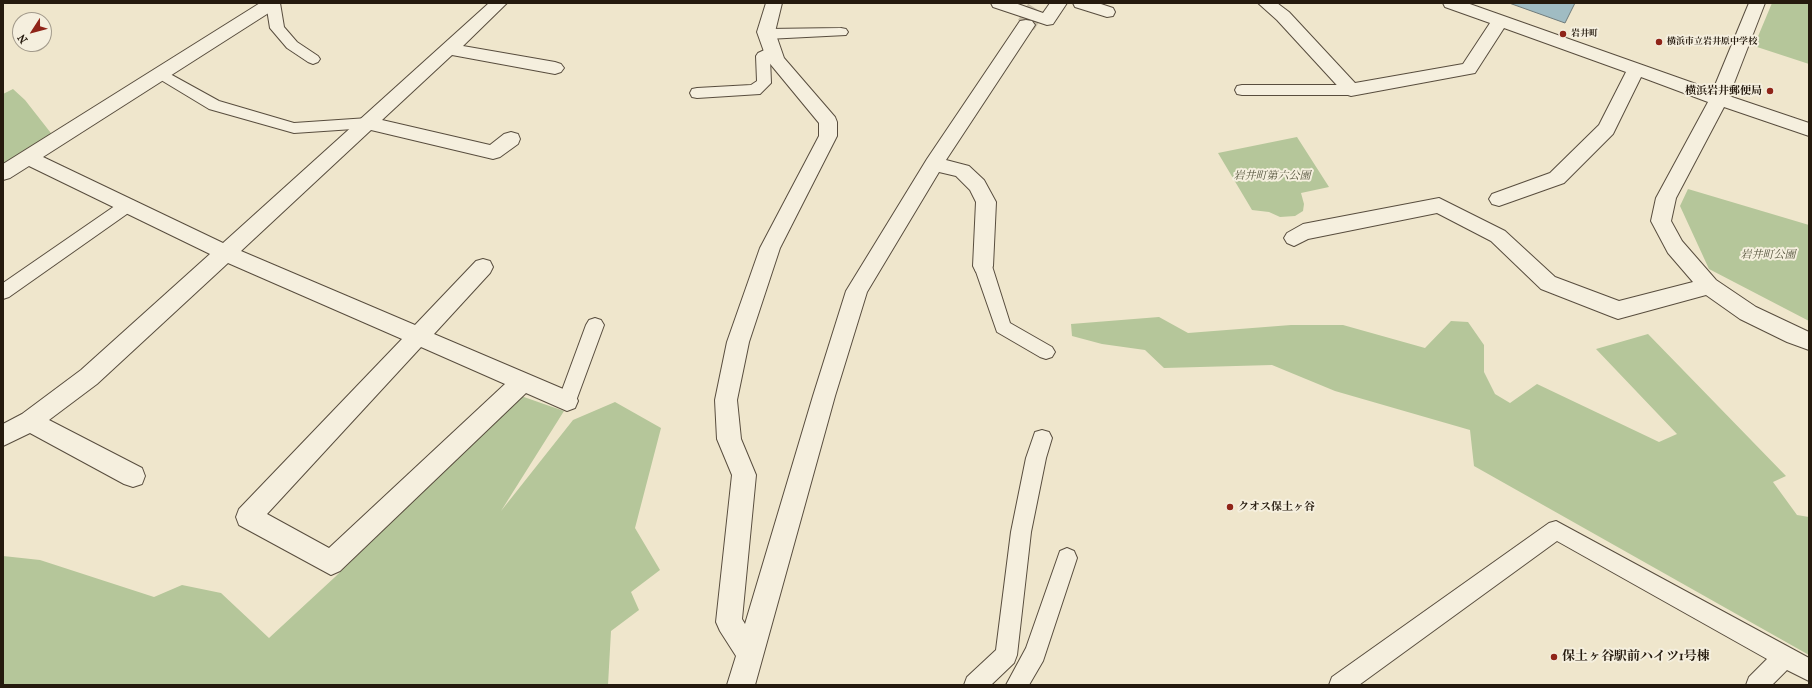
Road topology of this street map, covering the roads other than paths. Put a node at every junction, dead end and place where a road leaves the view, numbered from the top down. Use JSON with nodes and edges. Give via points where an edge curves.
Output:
{"nodes":[{"id":1,"x":272,"y":3,"type":"edge"},
{"id":2,"x":499,"y":3,"type":"edge"},
{"id":3,"x":774,"y":3,"type":"edge"},
{"id":4,"x":999,"y":3,"type":"edge"},
{"id":5,"x":1059,"y":3,"type":"edge"},
{"id":6,"x":1081,"y":3,"type":"edge"},
{"id":7,"x":1266,"y":3,"type":"edge"},
{"id":8,"x":1451,"y":3,"type":"edge"},
{"id":9,"x":1757,"y":3,"type":"edge"},
{"id":10,"x":1107,"y":12,"type":"dead end"},
{"id":11,"x":1500,"y":21,"type":"junction"},
{"id":12,"x":1026,"y":24,"type":"tunnel mouth"},
{"id":13,"x":842,"y":32,"type":"dead end"},
{"id":14,"x":770,"y":43,"type":"junction"},
{"id":15,"x":449,"y":50,"type":"junction"},
{"id":16,"x":313,"y":59,"type":"dead end"},
{"id":17,"x":555,"y":68,"type":"dead end"},
{"id":18,"x":1636,"y":69,"type":"junction"},
{"id":19,"x":161,"y":74,"type":"junction"},
{"id":20,"x":1242,"y":90,"type":"dead end"},
{"id":21,"x":1351,"y":90,"type":"junction"},
{"id":22,"x":698,"y":93,"type":"dead end"},
{"id":23,"x":1719,"y":99,"type":"junction"},
{"id":24,"x":368,"y":124,"type":"junction"},
{"id":25,"x":1809,"y":130,"type":"edge"},
{"id":26,"x":511,"y":139,"type":"dead end"},
{"id":27,"x":30,"y":158,"type":"junction"},
{"id":28,"x":934,"y":164,"type":"junction"},
{"id":29,"x":3,"y":173,"type":"edge"},
{"id":30,"x":1499,"y":199,"type":"dead end"},
{"id":31,"x":128,"y":205,"type":"junction"},
{"id":32,"x":1294,"y":238,"type":"dead end"},
{"id":33,"x":226,"y":253,"type":"junction"},
{"id":34,"x":983,"y":266,"type":"joint"},
{"id":35,"x":483,"y":267,"type":"dead end"},
{"id":36,"x":1709,"y":286,"type":"junction"},
{"id":37,"x":3,"y":292,"type":"edge"},
{"id":38,"x":595,"y":325,"type":"dead end"},
{"id":39,"x":418,"y":337,"type":"junction"},
{"id":40,"x":1809,"y":341,"type":"edge"},
{"id":41,"x":1046,"y":352,"type":"dead end"},
{"id":42,"x":523,"y":382,"type":"junction"},
{"id":43,"x":567,"y":402,"type":"joint"},
{"id":44,"x":30,"y":422,"type":"junction"},
{"id":45,"x":3,"y":436,"type":"edge"},
{"id":46,"x":1042,"y":438,"type":"dead end"},
{"id":47,"x":133,"y":476,"type":"dead end"},
{"id":48,"x":1068,"y":558,"type":"dead end"},
{"id":49,"x":750,"y":654,"type":"junction"},
{"id":50,"x":1785,"y":656,"type":"junction"},
{"id":51,"x":1809,"y":670,"type":"edge"},
{"id":52,"x":741,"y":685,"type":"edge"},
{"id":53,"x":975,"y":685,"type":"edge"},
{"id":54,"x":1017,"y":685,"type":"edge"},
{"id":55,"x":1340,"y":685,"type":"edge"},
{"id":56,"x":1757,"y":685,"type":"edge"}],
"edges":[{"from":1,"to":16,"type":"lane","via":[[277,28],[292,45]]},
{"from":1,"to":19,"type":"street"},
{"from":2,"to":15,"type":"street"},
{"from":3,"to":14,"type":"street","via":[[766,32]]},
{"from":4,"to":5,"type":"street","via":[[1047,20]]},
{"from":6,"to":10,"type":"street"},
{"from":7,"to":21,"type":"street","via":[[1284,16]]},
{"from":8,"to":11,"type":"street"},
{"from":9,"to":23,"type":"street"},
{"from":11,"to":18,"type":"street"},
{"from":11,"to":21,"type":"street","via":[[1469,69]]},
{"from":12,"to":28,"type":"street"},
{"from":13,"to":14,"type":"lane"},
{"from":14,"to":22,"type":"lane","via":[[763,56],[764,83],[755,90]]},
{"from":14,"to":49,"type":"street","via":[[776,60],[828,122],[828,136],[770,248],[738,342],[726,400],[729,439],[744,475],[729,622]]},
{"from":15,"to":17,"type":"street"},
{"from":15,"to":24,"type":"street"},
{"from":18,"to":23,"type":"street"},
{"from":18,"to":30,"type":"street","via":[[1606,130],[1557,178]]},
{"from":19,"to":24,"type":"lane","via":[[214,105],[294,128]]},
{"from":19,"to":27,"type":"street"},
{"from":20,"to":21,"type":"lane"},
{"from":23,"to":25,"type":"street"},
{"from":23,"to":36,"type":"street","via":[[1666,198],[1661,221],[1675,247]]},
{"from":24,"to":26,"type":"street","via":[[493,152]]},
{"from":24,"to":33,"type":"street"},
{"from":27,"to":29,"type":"street"},
{"from":27,"to":31,"type":"street"},
{"from":28,"to":34,"type":"street","via":[[962,171],[977,185],[986,202]]},
{"from":28,"to":49,"type":"street","via":[[857,291]]},
{"from":31,"to":33,"type":"street"},
{"from":31,"to":37,"type":"lane"},
{"from":32,"to":36,"type":"street","via":[[1304,232],[1440,205],[1498,236],[1548,283],[1618,310]]},
{"from":33,"to":39,"type":"street"},
{"from":33,"to":44,"type":"street","via":[[89,377]]},
{"from":34,"to":41,"type":"lane","via":[[1003,327]]},
{"from":35,"to":39,"type":"street"},
{"from":36,"to":40,"type":"street","via":[[1748,313]]},
{"from":38,"to":43,"type":"lane"},
{"from":39,"to":42,"type":"street"},
{"from":39,"to":42,"type":"street","via":[[248,517],[331,563]]},
{"from":42,"to":43,"type":"street"},
{"from":44,"to":45,"type":"street"},
{"from":44,"to":47,"type":"street"},
{"from":46,"to":53,"type":"lane","via":[[1021,532],[1006,655]]},
{"from":48,"to":54,"type":"lane","via":[[1035,652]]},
{"from":49,"to":52,"type":"street"},
{"from":50,"to":51,"type":"lane"},
{"from":50,"to":55,"type":"lane","via":[[1556,530]]},
{"from":50,"to":56,"type":"lane"}]}
